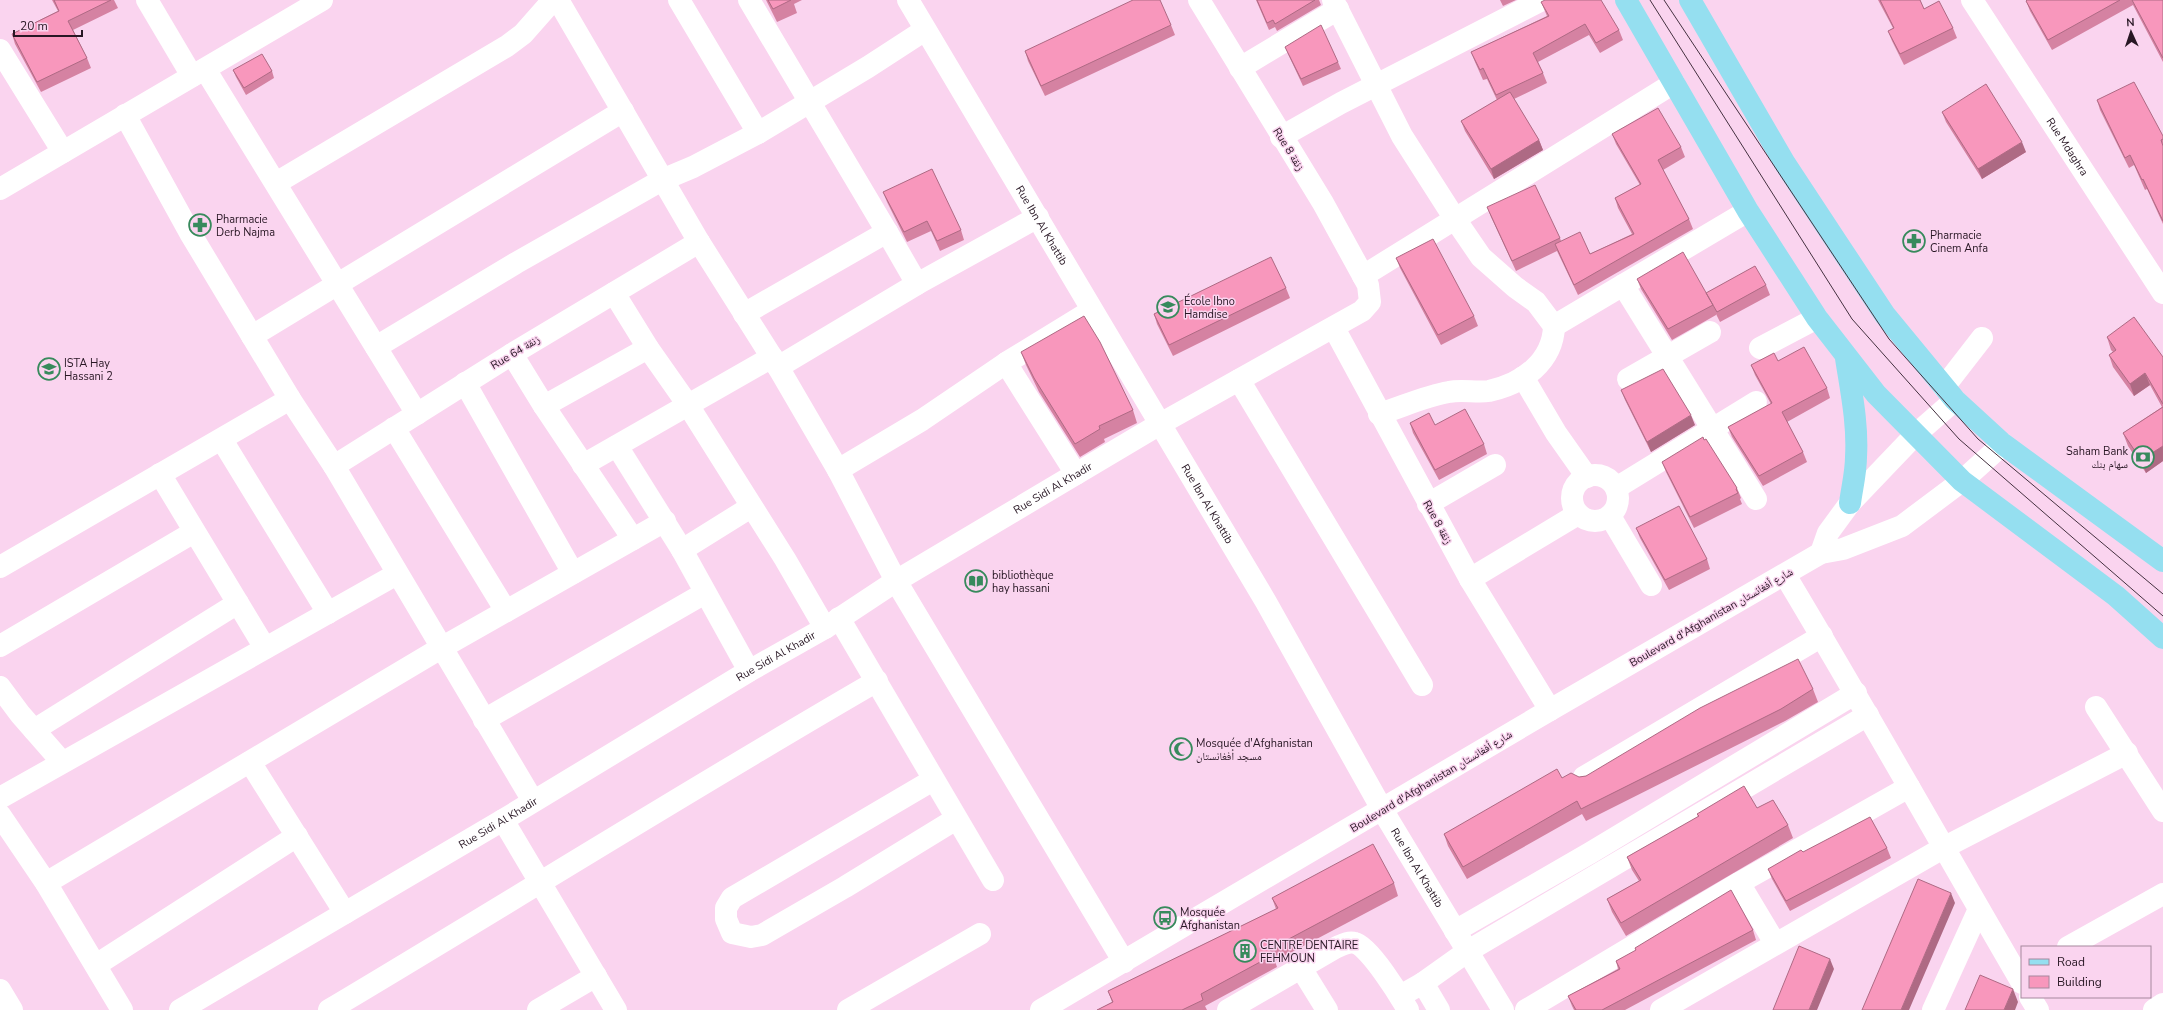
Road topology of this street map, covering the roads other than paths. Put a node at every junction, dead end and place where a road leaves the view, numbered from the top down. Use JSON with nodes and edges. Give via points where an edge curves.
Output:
{"nodes":[{"id":1,"x":147,"y":0,"type":"edge"},
{"id":2,"x":322,"y":0,"type":"edge"},
{"id":3,"x":553,"y":0,"type":"edge"},
{"id":4,"x":558,"y":0,"type":"edge"},
{"id":5,"x":679,"y":0,"type":"edge"},
{"id":6,"x":749,"y":0,"type":"edge"},
{"id":7,"x":1199,"y":0,"type":"edge"},
{"id":8,"x":1542,"y":0,"type":"edge"},
{"id":9,"x":1626,"y":0,"type":"edge"},
{"id":10,"x":1690,"y":0,"type":"edge"},
{"id":11,"x":1979,"y":2,"type":"edge"},
{"id":12,"x":916,"y":3,"type":"edge"},
{"id":13,"x":1336,"y":4,"type":"edge"},
{"id":14,"x":925,"y":30,"type":"junction"},
{"id":15,"x":0,"y":50,"type":"edge"},
{"id":16,"x":1240,"y":68,"type":"junction"},
{"id":17,"x":198,"y":72,"type":"junction"},
{"id":18,"x":1674,"y":84,"type":"junction"},
{"id":19,"x":1376,"y":86,"type":"junction"},
{"id":20,"x":810,"y":102,"type":"junction"},
{"id":21,"x":624,"y":111,"type":"junction"},
{"id":22,"x":125,"y":115,"type":"junction"},
{"id":23,"x":758,"y":133,"type":"junction"},
{"id":24,"x":1281,"y":137,"type":"junction"},
{"id":25,"x":63,"y":152,"type":"junction"},
{"id":26,"x":662,"y":180,"type":"junction"},
{"id":27,"x":276,"y":183,"type":"junction"},
{"id":28,"x":0,"y":189,"type":"edge"},
{"id":29,"x":1748,"y":211,"type":"junction"},
{"id":30,"x":1038,"y":217,"type":"junction"},
{"id":31,"x":1455,"y":219,"type":"junction"},
{"id":32,"x":886,"y":232,"type":"junction"},
{"id":33,"x":699,"y":242,"type":"junction"},
{"id":34,"x":1363,"y":276,"type":"junction"},
{"id":35,"x":337,"y":284,"type":"junction"},
{"id":36,"x":917,"y":284,"type":"junction"},
{"id":37,"x":1623,"y":285,"type":"junction"},
{"id":38,"x":614,"y":293,"type":"junction"},
{"id":39,"x":2163,"y":293,"type":"edge"},
{"id":40,"x":1370,"y":302,"type":"joint"},
{"id":41,"x":1091,"y":311,"type":"junction"},
{"id":42,"x":744,"y":314,"type":"junction"},
{"id":43,"x":1817,"y":318,"type":"junction"},
{"id":44,"x":1554,"y":326,"type":"junction"},
{"id":45,"x":1334,"y":328,"type":"junction"},
{"id":46,"x":1710,"y":332,"type":"dead end"},
{"id":47,"x":252,"y":336,"type":"junction"},
{"id":48,"x":1982,"y":338,"type":"dead end"},
{"id":49,"x":376,"y":347,"type":"junction"},
{"id":50,"x":648,"y":348,"type":"junction"},
{"id":51,"x":1760,"y":348,"type":"dead end"},
{"id":52,"x":512,"y":354,"type":"junction"},
{"id":53,"x":1669,"y":357,"type":"junction"},
{"id":54,"x":1846,"y":357,"type":"junction"},
{"id":55,"x":775,"y":362,"type":"junction"},
{"id":56,"x":1006,"y":363,"type":"junction"},
{"id":57,"x":1523,"y":377,"type":"junction"},
{"id":58,"x":1628,"y":379,"type":"dead end"},
{"id":59,"x":1239,"y":380,"type":"junction"},
{"id":60,"x":466,"y":383,"type":"junction"},
{"id":61,"x":1949,"y":394,"type":"junction"},
{"id":62,"x":290,"y":399,"type":"junction"},
{"id":63,"x":1756,"y":402,"type":"dead end"},
{"id":64,"x":688,"y":405,"type":"junction"},
{"id":65,"x":544,"y":406,"type":"junction"},
{"id":66,"x":417,"y":414,"type":"junction"},
{"id":67,"x":1380,"y":414,"type":"junction"},
{"id":68,"x":1160,"y":424,"type":"junction"},
{"id":69,"x":394,"y":428,"type":"junction"},
{"id":70,"x":1712,"y":429,"type":"junction"},
{"id":71,"x":1915,"y":435,"type":"junction"},
{"id":72,"x":222,"y":440,"type":"junction"},
{"id":73,"x":2002,"y":444,"type":"junction"},
{"id":74,"x":617,"y":446,"type":"junction"},
{"id":75,"x":583,"y":465,"type":"junction"},
{"id":76,"x":1494,"y":465,"type":"dead end"},
{"id":77,"x":334,"y":466,"type":"junction"},
{"id":78,"x":838,"y":470,"type":"junction"},
{"id":79,"x":160,"y":474,"type":"junction"},
{"id":80,"x":1076,"y":474,"type":"junction"},
{"id":81,"x":1587,"y":477,"type":"junction"},
{"id":82,"x":1962,"y":481,"type":"junction"},
{"id":83,"x":1616,"y":488,"type":"junction"},
{"id":84,"x":1756,"y":499,"type":"dead end"},
{"id":85,"x":1850,"y":503,"type":"junction"},
{"id":86,"x":1428,"y":504,"type":"junction"},
{"id":87,"x":751,"y":507,"type":"junction"},
{"id":88,"x":1578,"y":514,"type":"junction"},
{"id":89,"x":1610,"y":516,"type":"junction"},
{"id":90,"x":665,"y":521,"type":"junction"},
{"id":91,"x":194,"y":532,"type":"junction"},
{"id":92,"x":633,"y":539,"type":"junction"},
{"id":93,"x":682,"y":550,"type":"junction"},
{"id":94,"x":1821,"y":553,"type":"junction"},
{"id":95,"x":2163,"y":561,"type":"edge"},
{"id":96,"x":0,"y":567,"type":"edge"},
{"id":97,"x":573,"y":573,"type":"junction"},
{"id":98,"x":397,"y":574,"type":"junction"},
{"id":99,"x":1785,"y":575,"type":"junction"},
{"id":100,"x":1470,"y":579,"type":"junction"},
{"id":101,"x":896,"y":582,"type":"junction"},
{"id":102,"x":1651,"y":585,"type":"dead end"},
{"id":103,"x":705,"y":593,"type":"junction"},
{"id":104,"x":238,"y":603,"type":"junction"},
{"id":105,"x":506,"y":611,"type":"junction"},
{"id":106,"x":328,"y":613,"type":"junction"},
{"id":107,"x":832,"y":623,"type":"junction"},
{"id":108,"x":1822,"y":636,"type":"junction"},
{"id":109,"x":2163,"y":638,"type":"edge"},
{"id":110,"x":0,"y":646,"type":"edge"},
{"id":111,"x":265,"y":648,"type":"junction"},
{"id":112,"x":441,"y":648,"type":"junction"},
{"id":113,"x":749,"y":671,"type":"junction"},
{"id":114,"x":877,"y":681,"type":"junction"},
{"id":115,"x":1422,"y":685,"type":"dead end"},
{"id":116,"x":0,"y":687,"type":"edge"},
{"id":117,"x":1856,"y":693,"type":"junction"},
{"id":118,"x":2096,"y":707,"type":"dead end"},
{"id":119,"x":1550,"y":710,"type":"junction"},
{"id":120,"x":1868,"y":715,"type":"junction"},
{"id":121,"x":484,"y":720,"type":"junction"},
{"id":122,"x":34,"y":730,"type":"junction"},
{"id":123,"x":2127,"y":753,"type":"junction"},
{"id":124,"x":62,"y":762,"type":"junction"},
{"id":125,"x":250,"y":762,"type":"junction"},
{"id":126,"x":1584,"y":777,"type":"edge"},
{"id":127,"x":933,"y":780,"type":"junction"},
{"id":128,"x":1909,"y":788,"type":"junction"},
{"id":129,"x":0,"y":798,"type":"edge"},
{"id":130,"x":533,"y":801,"type":"junction"},
{"id":131,"x":1382,"y":810,"type":"junction"},
{"id":132,"x":2163,"y":811,"type":"edge"},
{"id":133,"x":0,"y":815,"type":"edge"},
{"id":134,"x":956,"y":819,"type":"junction"},
{"id":135,"x":503,"y":820,"type":"junction"},
{"id":136,"x":297,"y":836,"type":"junction"},
{"id":137,"x":1943,"y":848,"type":"junction"},
{"id":138,"x":1590,"y":853,"type":"junction"},
{"id":139,"x":1603,"y":871,"type":"junction"},
{"id":140,"x":993,"y":880,"type":"dead end"},
{"id":141,"x":46,"y":883,"type":"junction"},
{"id":142,"x":541,"y":883,"type":"junction"},
{"id":143,"x":1739,"y":883,"type":"junction"},
{"id":144,"x":2163,"y":894,"type":"edge"},
{"id":145,"x":1979,"y":909,"type":"junction"},
{"id":146,"x":345,"y":913,"type":"junction"},
{"id":147,"x":1455,"y":931,"type":"junction"},
{"id":148,"x":980,"y":934,"type":"dead end"},
{"id":149,"x":1775,"y":943,"type":"junction"},
{"id":150,"x":2070,"y":946,"type":"edge"},
{"id":151,"x":1468,"y":951,"type":"junction"},
{"id":152,"x":1124,"y":962,"type":"junction"},
{"id":153,"x":96,"y":965,"type":"junction"},
{"id":154,"x":1301,"y":968,"type":"junction"},
{"id":155,"x":596,"y":976,"type":"junction"},
{"id":156,"x":2021,"y":977,"type":"edge"},
{"id":157,"x":1423,"y":983,"type":"junction"},
{"id":158,"x":0,"y":990,"type":"edge"},
{"id":159,"x":2031,"y":998,"type":"edge"},
{"id":160,"x":1404,"y":1003,"type":"edge"},
{"id":161,"x":2163,"y":1004,"type":"edge"},
{"id":162,"x":12,"y":1010,"type":"edge"},
{"id":163,"x":122,"y":1010,"type":"edge"},
{"id":164,"x":180,"y":1010,"type":"edge"},
{"id":165,"x":329,"y":1010,"type":"edge"},
{"id":166,"x":538,"y":1010,"type":"edge"},
{"id":167,"x":616,"y":1010,"type":"edge"},
{"id":168,"x":848,"y":1010,"type":"edge"},
{"id":169,"x":1041,"y":1010,"type":"edge"},
{"id":170,"x":1228,"y":1010,"type":"edge"},
{"id":171,"x":1327,"y":1010,"type":"edge"},
{"id":172,"x":1439,"y":1010,"type":"edge"},
{"id":173,"x":1503,"y":1010,"type":"edge"},
{"id":174,"x":1526,"y":1010,"type":"edge"},
{"id":175,"x":1661,"y":1010,"type":"edge"},
{"id":176,"x":1933,"y":1010,"type":"edge"},
{"id":177,"x":2038,"y":1010,"type":"edge"},
{"id":178,"x":2154,"y":1010,"type":"edge"}],
"edges":[{"from":1,"to":17,"type":"street"},
{"from":2,"to":17,"type":"street"},
{"from":3,"to":27,"type":"street","via":[[524,34],[507,46]]},
{"from":4,"to":21,"type":"street"},
{"from":5,"to":23,"type":"street"},
{"from":6,"to":20,"type":"street"},
{"from":7,"to":16,"type":"street","name":"Rue 8 زنقة"},
{"from":8,"to":19,"type":"street"},
{"from":9,"to":18,"type":"main road"},
{"from":10,"to":61,"type":"main road","via":[[1784,162],[1885,315]]},
{"from":11,"to":39,"type":"street","name":"Rue Mdaghra"},
{"from":12,"to":14,"type":"street","name":"Rue Ibn Al Khattib"},
{"from":13,"to":16,"type":"street"},
{"from":13,"to":19,"type":"street"},
{"from":14,"to":20,"type":"street"},
{"from":14,"to":30,"type":"street","name":"Rue Ibn Al Khattib"},
{"from":15,"to":25,"type":"street"},
{"from":16,"to":24,"type":"street","name":"Rue 8 زنقة"},
{"from":17,"to":22,"type":"street"},
{"from":17,"to":27,"type":"street"},
{"from":18,"to":29,"type":"main road"},
{"from":18,"to":31,"type":"street"},
{"from":19,"to":24,"type":"street"},
{"from":19,"to":31,"type":"street","via":[[1402,136]]},
{"from":20,"to":23,"type":"street"},
{"from":20,"to":32,"type":"street"},
{"from":21,"to":26,"type":"street"},
{"from":21,"to":35,"type":"street"},
{"from":22,"to":25,"type":"street"},
{"from":22,"to":47,"type":"street","via":[[190,233]]},
{"from":23,"to":26,"type":"street"},
{"from":24,"to":34,"type":"street","name":"Rue 8 زنقة","via":[[1323,203]]},
{"from":25,"to":28,"type":"street"},
{"from":26,"to":33,"type":"street"},
{"from":26,"to":49,"type":"street"},
{"from":27,"to":35,"type":"street"},
{"from":29,"to":37,"type":"street"},
{"from":29,"to":43,"type":"main road"},
{"from":30,"to":36,"type":"street"},
{"from":30,"to":41,"type":"street","name":"Rue Ibn Al Khattib"},
{"from":31,"to":34,"type":"street"},
{"from":31,"to":44,"type":"street","via":[[1481,257],[1536,302]]},
{"from":32,"to":36,"type":"street"},
{"from":32,"to":42,"type":"street"},
{"from":33,"to":38,"type":"street","name":"Rue 64 زنقة"},
{"from":33,"to":42,"type":"street"},
{"from":34,"to":40,"type":"street","name":"Rue 8 زنقة","via":[[1370,292]]},
{"from":35,"to":47,"type":"street"},
{"from":35,"to":49,"type":"street"},
{"from":36,"to":55,"type":"street"},
{"from":37,"to":44,"type":"street"},
{"from":37,"to":53,"type":"street"},
{"from":38,"to":50,"type":"street"},
{"from":38,"to":52,"type":"street","name":"Rue 64 زنقة"},
{"from":40,"to":45,"type":"street","name":"Rue Sidi Al Khadir","via":[[1362,311]]},
{"from":41,"to":56,"type":"street"},
{"from":41,"to":68,"type":"street","name":"Rue Ibn Al Khattib"},
{"from":42,"to":55,"type":"street"},
{"from":43,"to":51,"type":"street"},
{"from":43,"to":54,"type":"main road"},
{"from":44,"to":57,"type":"street","via":[[1552,344],[1544,360]]},
{"from":45,"to":59,"type":"street","name":"Rue Sidi Al Khadir"},
{"from":45,"to":67,"type":"street","name":"Rue 8 زنقة"},
{"from":46,"to":53,"type":"street"},
{"from":47,"to":62,"type":"street"},
{"from":48,"to":61,"type":"street"},
{"from":49,"to":66,"type":"street"},
{"from":50,"to":64,"type":"street"},
{"from":50,"to":65,"type":"street"},
{"from":52,"to":60,"type":"street","name":"Rue 64 زنقة"},
{"from":52,"to":65,"type":"street"},
{"from":53,"to":58,"type":"street"},
{"from":53,"to":70,"type":"street"},
{"from":54,"to":71,"type":"main road","via":[[1876,394]]},
{"from":54,"to":85,"type":"main road","via":[[1856,438]]},
{"from":55,"to":64,"type":"street"},
{"from":55,"to":78,"type":"street"},
{"from":56,"to":78,"type":"street","via":[[922,420]]},
{"from":56,"to":80,"type":"street"},
{"from":57,"to":67,"type":"street","via":[[1488,391],[1449,392]]},
{"from":57,"to":81,"type":"street","via":[[1556,433]]},
{"from":59,"to":68,"type":"street","name":"Rue Sidi Al Khadir"},
{"from":59,"to":115,"type":"street"},
{"from":60,"to":66,"type":"street","name":"Rue 64 زنقة"},
{"from":60,"to":97,"type":"street"},
{"from":61,"to":71,"type":"street"},
{"from":61,"to":73,"type":"main road"},
{"from":62,"to":72,"type":"street"},
{"from":62,"to":77,"type":"street"},
{"from":63,"to":70,"type":"street"},
{"from":64,"to":74,"type":"street"},
{"from":64,"to":87,"type":"street"},
{"from":65,"to":75,"type":"street"},
{"from":66,"to":69,"type":"street","name":"Rue 64 زنقة"},
{"from":67,"to":86,"type":"street","name":"Rue 8 زنقة"},
{"from":68,"to":80,"type":"street","name":"Rue Sidi Al Khadir"},
{"from":68,"to":131,"type":"street","name":"Rue Ibn Al Khattib","via":[[1266,602]]},
{"from":69,"to":77,"type":"street","name":"Rue 64 زنقة"},
{"from":69,"to":105,"type":"street"},
{"from":70,"to":83,"type":"street"},
{"from":70,"to":84,"type":"street"},
{"from":71,"to":82,"type":"main road"},
{"from":71,"to":85,"type":"street"},
{"from":72,"to":79,"type":"street"},
{"from":72,"to":106,"type":"street"},
{"from":73,"to":82,"type":"street","name":"Boulevard d'Afghanistan شارع أفغانستان"},
{"from":73,"to":95,"type":"main road"},
{"from":74,"to":75,"type":"street"},
{"from":74,"to":90,"type":"street"},
{"from":75,"to":92,"type":"street"},
{"from":76,"to":86,"type":"street"},
{"from":77,"to":98,"type":"street"},
{"from":78,"to":101,"type":"street"},
{"from":79,"to":91,"type":"street"},
{"from":79,"to":96,"type":"street"},
{"from":80,"to":101,"type":"street","name":"Rue Sidi Al Khadir"},
{"from":81,"to":83,"type":"street","via":[[1604,477]]},
{"from":81,"to":88,"type":"street","via":[[1573,490],[1572,503]]},
{"from":82,"to":94,"type":"street","name":"Boulevard d'Afghanistan شارع أفغانستان","via":[[1902,526],[1843,548]]},
{"from":82,"to":109,"type":"main road","via":[[2116,596]]},
{"from":83,"to":89,"type":"street","via":[[1618,503]]},
{"from":85,"to":94,"type":"street","via":[[1828,533]]},
{"from":86,"to":100,"type":"street","name":"Rue 8 زنقة"},
{"from":87,"to":93,"type":"street"},
{"from":87,"to":107,"type":"street"},
{"from":88,"to":89,"type":"street","via":[[1594,522]]},
{"from":88,"to":100,"type":"street"},
{"from":89,"to":102,"type":"street"},
{"from":90,"to":92,"type":"street"},
{"from":90,"to":93,"type":"street"},
{"from":91,"to":104,"type":"street"},
{"from":91,"to":110,"type":"street"},
{"from":92,"to":97,"type":"street"},
{"from":93,"to":103,"type":"street"},
{"from":94,"to":99,"type":"street","name":"Boulevard d'Afghanistan شارع أفغانستان"},
{"from":97,"to":105,"type":"street"},
{"from":98,"to":106,"type":"street"},
{"from":98,"to":112,"type":"street"},
{"from":99,"to":108,"type":"street"},
{"from":99,"to":119,"type":"street","name":"Boulevard d'Afghanistan شارع أفغانستان"},
{"from":100,"to":119,"type":"street","name":"Rue 8 زنقة"},
{"from":101,"to":107,"type":"street","name":"Rue Sidi Al Khadir"},
{"from":101,"to":152,"type":"street"},
{"from":103,"to":113,"type":"street"},
{"from":103,"to":121,"type":"street"},
{"from":104,"to":111,"type":"street"},
{"from":104,"to":122,"type":"street"},
{"from":105,"to":112,"type":"street"},
{"from":106,"to":111,"type":"street"},
{"from":107,"to":113,"type":"street","name":"Rue Sidi Al Khadir"},
{"from":107,"to":114,"type":"street"},
{"from":108,"to":117,"type":"street"},
{"from":108,"to":126,"type":"street"},
{"from":111,"to":124,"type":"street"},
{"from":112,"to":121,"type":"street"},
{"from":112,"to":125,"type":"street"},
{"from":113,"to":130,"type":"street","name":"Rue Sidi Al Khadir"},
{"from":114,"to":127,"type":"street"},
{"from":114,"to":142,"type":"street","via":[[748,756]]},
{"from":116,"to":122,"type":"street"},
{"from":117,"to":120,"type":"street"},
{"from":117,"to":138,"type":"street"},
{"from":118,"to":123,"type":"street"},
{"from":119,"to":131,"type":"street","name":"Boulevard d'Afghanistan شارع أفغانستان"},
{"from":120,"to":128,"type":"street"},
{"from":120,"to":139,"type":"street"},
{"from":121,"to":130,"type":"street"},
{"from":122,"to":124,"type":"street"},
{"from":123,"to":132,"type":"street"},
{"from":123,"to":137,"type":"street"},
{"from":124,"to":129,"type":"street"},
{"from":125,"to":136,"type":"street"},
{"from":125,"to":141,"type":"street"},
{"from":127,"to":134,"type":"street"},
{"from":127,"to":134,"type":"street","via":[[732,898],[726,908],[727,925],[732,933],[740,936],[762,935],[845,888]]},
{"from":128,"to":137,"type":"street"},
{"from":128,"to":143,"type":"street"},
{"from":130,"to":135,"type":"street","name":"Rue Sidi Al Khadir"},
{"from":131,"to":147,"type":"street","name":"Rue Ibn Al Khattib"},
{"from":131,"to":152,"type":"street","name":"Boulevard d'Afghanistan شارع أفغانستان"},
{"from":133,"to":141,"type":"street"},
{"from":134,"to":140,"type":"street"},
{"from":135,"to":142,"type":"street"},
{"from":135,"to":146,"type":"street","name":"Rue Sidi Al Khadir"},
{"from":136,"to":146,"type":"street"},
{"from":136,"to":153,"type":"street"},
{"from":137,"to":145,"type":"street"},
{"from":137,"to":149,"type":"street"},
{"from":138,"to":139,"type":"street"},
{"from":138,"to":147,"type":"street"},
{"from":139,"to":151,"type":"street"},
{"from":141,"to":153,"type":"street"},
{"from":142,"to":155,"type":"street"},
{"from":142,"to":165,"type":"street"},
{"from":143,"to":149,"type":"street"},
{"from":143,"to":174,"type":"street"},
{"from":144,"to":150,"type":"street"},
{"from":145,"to":156,"type":"street"},
{"from":145,"to":176,"type":"street"},
{"from":146,"to":164,"type":"street","name":"Rue Sidi Al Khadir"},
{"from":147,"to":151,"type":"street","name":"Rue Ibn Al Khattib"},
{"from":148,"to":168,"type":"street"},
{"from":149,"to":175,"type":"street"},
{"from":151,"to":157,"type":"street"},
{"from":151,"to":173,"type":"street","name":"Rue Ibn Al Khattib"},
{"from":152,"to":169,"type":"street","name":"Boulevard d'Afghanistan شارع أفغانستان"},
{"from":153,"to":163,"type":"street"},
{"from":154,"to":160,"type":"street","via":[[1350,942],[1361,945],[1383,971]]},
{"from":154,"to":170,"type":"street"},
{"from":154,"to":171,"type":"street"},
{"from":155,"to":166,"type":"street"},
{"from":155,"to":167,"type":"street"},
{"from":157,"to":160,"type":"street"},
{"from":157,"to":172,"type":"street"},
{"from":158,"to":162,"type":"street"},
{"from":159,"to":177,"type":"street"},
{"from":161,"to":178,"type":"street"}]}
